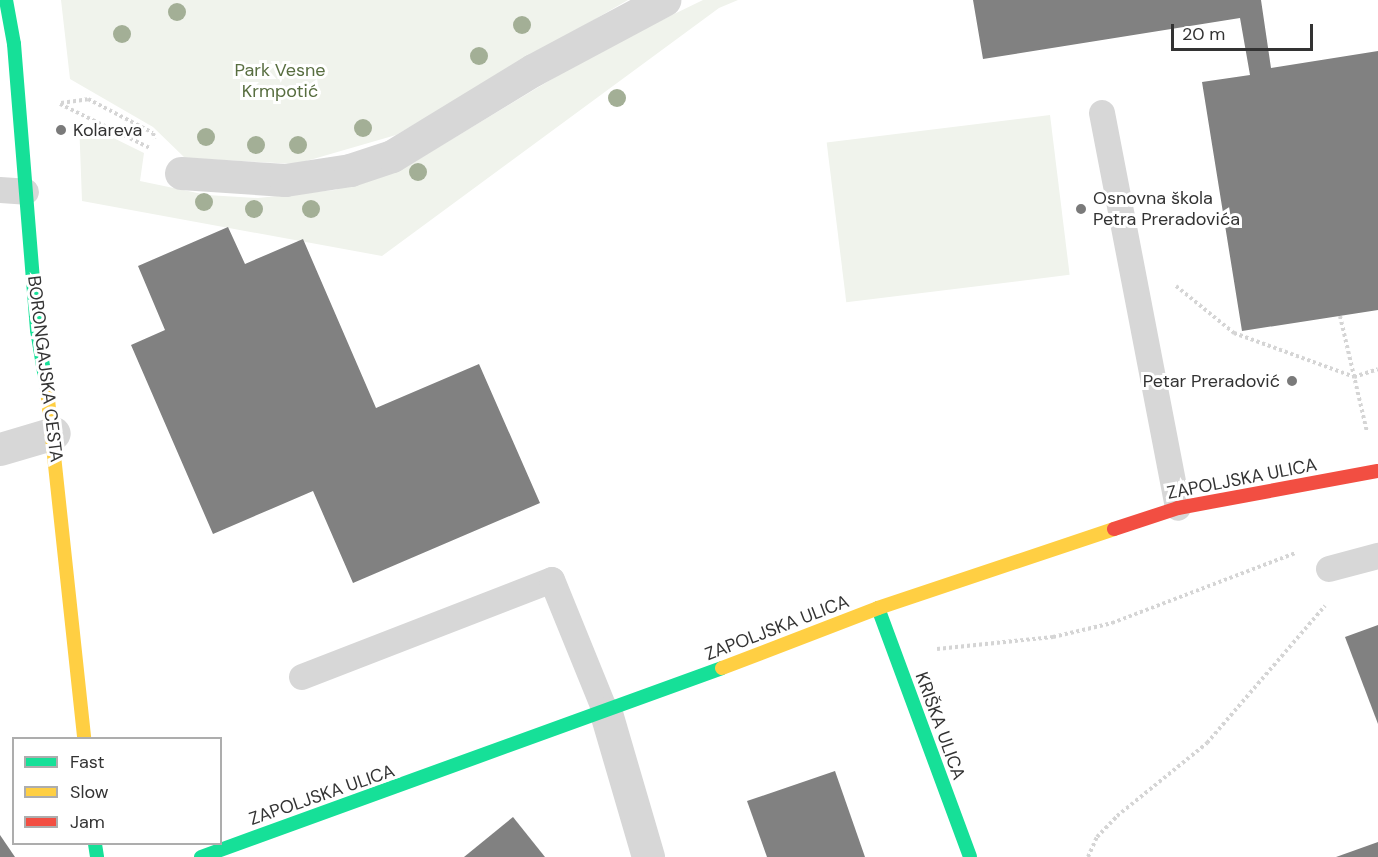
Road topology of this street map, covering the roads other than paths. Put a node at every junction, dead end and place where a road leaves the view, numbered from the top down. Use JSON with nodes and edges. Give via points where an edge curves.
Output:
{"nodes":[{"id":1,"x":6,"y":0,"type":"edge"},
{"id":2,"x":664,"y":0,"type":"edge"},
{"id":3,"x":1102,"y":112,"type":"dead end"},
{"id":4,"x":181,"y":173,"type":"dead end"},
{"id":5,"x":0,"y":190,"type":"edge"},
{"id":6,"x":26,"y":192,"type":"junction"},
{"id":7,"x":54,"y":433,"type":"junction"},
{"id":8,"x":0,"y":449,"type":"edge"},
{"id":9,"x":1378,"y":471,"type":"edge"},
{"id":10,"x":1178,"y":508,"type":"junction"},
{"id":11,"x":1378,"y":556,"type":"edge"},
{"id":12,"x":1329,"y":569,"type":"road end"},
{"id":13,"x":878,"y":608,"type":"junction"},
{"id":14,"x":302,"y":677,"type":"dead end"},
{"id":15,"x":606,"y":713,"type":"junction"},
{"id":16,"x":84,"y":737,"type":"edge"},
{"id":17,"x":201,"y":857,"type":"edge"},
{"id":18,"x":648,"y":857,"type":"edge"},
{"id":19,"x":970,"y":857,"type":"edge"}],
"edges":[{"from":1,"to":6,"type":"street","name":"BORONGAJSKA CESTA"},
{"from":2,"to":4,"type":"street","via":[[533,70],[392,156],[350,170],[285,180]]},
{"from":3,"to":10,"type":"lane"},
{"from":5,"to":6,"type":"lane"},
{"from":6,"to":7,"type":"street","name":"BORONGAJSKA CESTA","via":[[36,330]]},
{"from":7,"to":8,"type":"street"},
{"from":7,"to":16,"type":"street","name":"BORONGAJSKA CESTA"},
{"from":9,"to":10,"type":"street","name":"ZAPOLJSKA ULICA"},
{"from":10,"to":13,"type":"street","name":"ZAPOLJSKA ULICA"},
{"from":11,"to":12,"type":"lane"},
{"from":13,"to":15,"type":"street","name":"ZAPOLJSKA ULICA"},
{"from":13,"to":19,"type":"street","name":"KRIŠKA ULICA"},
{"from":14,"to":15,"type":"lane","via":[[552,580]]},
{"from":15,"to":17,"type":"street","name":"ZAPOLJSKA ULICA"},
{"from":15,"to":18,"type":"street"}]}
